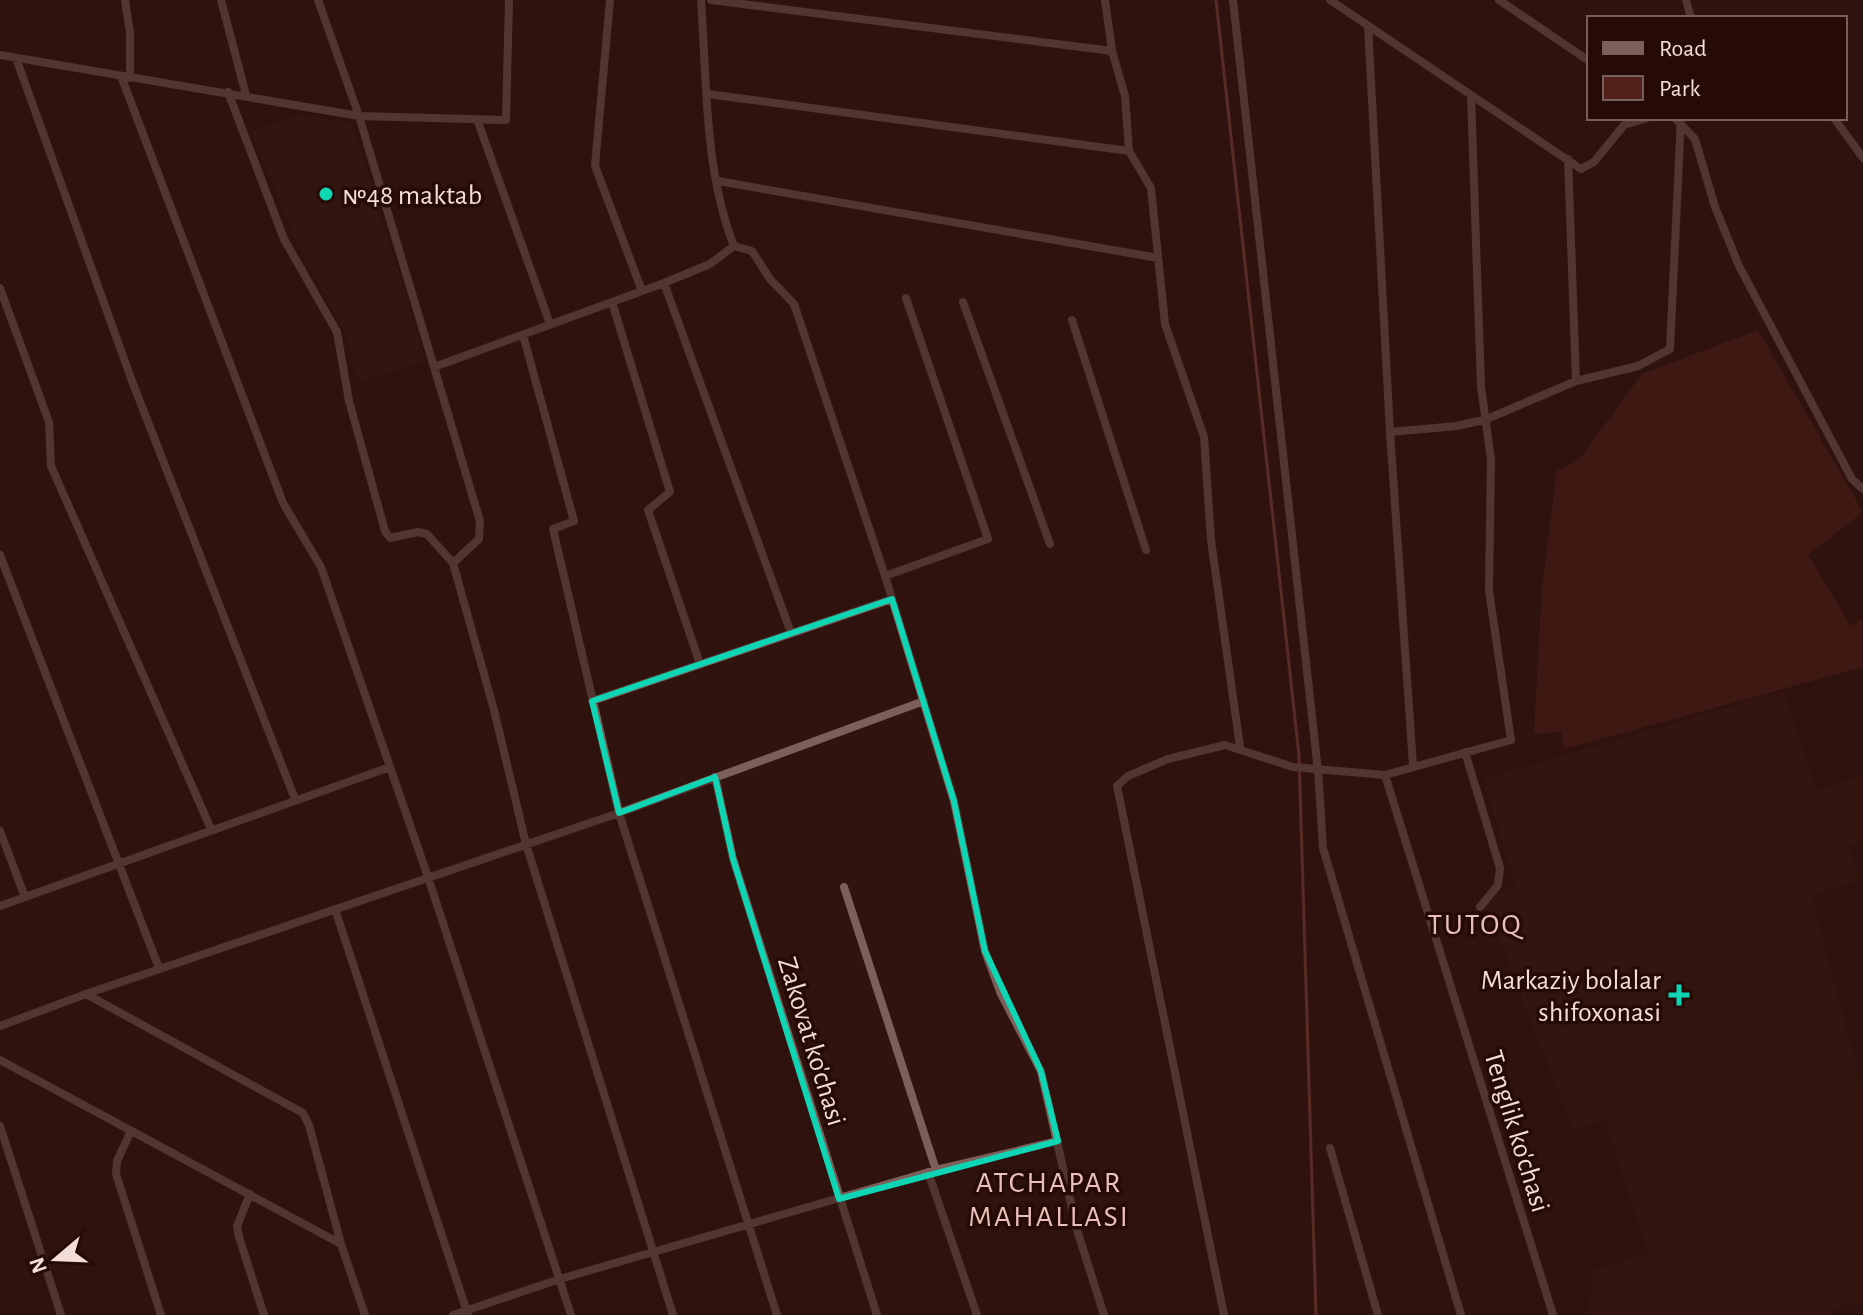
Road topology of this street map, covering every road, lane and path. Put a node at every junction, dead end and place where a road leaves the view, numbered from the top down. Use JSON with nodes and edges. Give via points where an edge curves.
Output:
{"nodes":[{"id":1,"x":125,"y":0,"type":"edge"},
{"id":2,"x":221,"y":0,"type":"edge"},
{"id":3,"x":318,"y":0,"type":"edge"},
{"id":4,"x":509,"y":0,"type":"edge"},
{"id":5,"x":610,"y":0,"type":"edge"},
{"id":6,"x":701,"y":0,"type":"edge"},
{"id":7,"x":711,"y":0,"type":"edge"},
{"id":8,"x":1105,"y":0,"type":"edge"},
{"id":9,"x":1233,"y":0,"type":"edge"},
{"id":10,"x":1330,"y":0,"type":"edge"},
{"id":11,"x":1499,"y":0,"type":"edge"},
{"id":12,"x":1368,"y":26,"type":"junction"},
{"id":13,"x":1112,"y":51,"type":"junction"},
{"id":14,"x":0,"y":55,"type":"edge"},
{"id":15,"x":16,"y":58,"type":"junction"},
{"id":16,"x":1587,"y":60,"type":"edge"},
{"id":17,"x":125,"y":77,"type":"junction"},
{"id":18,"x":228,"y":92,"type":"junction"},
{"id":19,"x":708,"y":94,"type":"junction"},
{"id":20,"x":246,"y":95,"type":"junction"},
{"id":21,"x":1471,"y":95,"type":"junction"},
{"id":22,"x":359,"y":116,"type":"junction"},
{"id":23,"x":477,"y":119,"type":"junction"},
{"id":24,"x":1640,"y":120,"type":"edge"},
{"id":25,"x":1679,"y":120,"type":"edge"},
{"id":26,"x":1680,"y":120,"type":"edge"},
{"id":27,"x":1835,"y":120,"type":"edge"},
{"id":28,"x":1129,"y":151,"type":"junction"},
{"id":29,"x":1863,"y":158,"type":"edge"},
{"id":30,"x":1568,"y":159,"type":"junction"},
{"id":31,"x":718,"y":181,"type":"junction"},
{"id":32,"x":734,"y":246,"type":"junction"},
{"id":33,"x":1158,"y":258,"type":"junction"},
{"id":34,"x":664,"y":283,"type":"junction"},
{"id":35,"x":0,"y":288,"type":"edge"},
{"id":36,"x":642,"y":291,"type":"junction"},
{"id":37,"x":906,"y":298,"type":"dead end"},
{"id":38,"x":612,"y":302,"type":"junction"},
{"id":39,"x":963,"y":302,"type":"dead end"},
{"id":40,"x":1072,"y":320,"type":"dead end"},
{"id":41,"x":550,"y":324,"type":"junction"},
{"id":42,"x":523,"y":335,"type":"junction"},
{"id":43,"x":434,"y":367,"type":"junction"},
{"id":44,"x":1576,"y":381,"type":"junction"},
{"id":45,"x":1487,"y":419,"type":"junction"},
{"id":46,"x":1390,"y":432,"type":"junction"},
{"id":47,"x":1863,"y":489,"type":"edge"},
{"id":48,"x":1050,"y":544,"type":"dead end"},
{"id":49,"x":1146,"y":550,"type":"dead end"},
{"id":50,"x":0,"y":555,"type":"edge"},
{"id":51,"x":453,"y":563,"type":"junction"},
{"id":52,"x":885,"y":576,"type":"junction"},
{"id":53,"x":892,"y":599,"type":"junction"},
{"id":54,"x":791,"y":633,"type":"junction"},
{"id":55,"x":700,"y":664,"type":"junction"},
{"id":56,"x":592,"y":701,"type":"junction"},
{"id":57,"x":924,"y":701,"type":"junction"},
{"id":58,"x":1240,"y":747,"type":"junction"},
{"id":59,"x":1465,"y":752,"type":"junction"},
{"id":60,"x":1413,"y":765,"type":"junction"},
{"id":61,"x":390,"y":767,"type":"junction"},
{"id":62,"x":1314,"y":770,"type":"junction"},
{"id":63,"x":1385,"y":775,"type":"junction"},
{"id":64,"x":715,"y":777,"type":"junction"},
{"id":65,"x":295,"y":799,"type":"junction"},
{"id":66,"x":619,"y":813,"type":"junction"},
{"id":67,"x":211,"y":829,"type":"junction"},
{"id":68,"x":0,"y":831,"type":"edge"},
{"id":69,"x":526,"y":844,"type":"junction"},
{"id":70,"x":119,"y":862,"type":"junction"},
{"id":71,"x":428,"y":877,"type":"junction"},
{"id":72,"x":844,"y":887,"type":"dead end"},
{"id":73,"x":25,"y":897,"type":"junction"},
{"id":74,"x":0,"y":906,"type":"edge"},
{"id":75,"x":1480,"y":907,"type":"dead end"},
{"id":76,"x":335,"y":909,"type":"junction"},
{"id":77,"x":159,"y":968,"type":"junction"},
{"id":78,"x":86,"y":994,"type":"junction"},
{"id":79,"x":0,"y":1026,"type":"edge"},
{"id":80,"x":0,"y":1060,"type":"edge"},
{"id":81,"x":0,"y":1126,"type":"edge"},
{"id":82,"x":130,"y":1133,"type":"junction"},
{"id":83,"x":1058,"y":1141,"type":"junction"},
{"id":84,"x":1330,"y":1148,"type":"dead end"},
{"id":85,"x":932,"y":1171,"type":"junction"},
{"id":86,"x":250,"y":1194,"type":"junction"},
{"id":87,"x":839,"y":1199,"type":"junction"},
{"id":88,"x":749,"y":1224,"type":"junction"},
{"id":89,"x":341,"y":1244,"type":"junction"},
{"id":90,"x":655,"y":1253,"type":"junction"},
{"id":91,"x":560,"y":1279,"type":"junction"},
{"id":92,"x":468,"y":1313,"type":"edge"},
{"id":93,"x":61,"y":1315,"type":"edge"},
{"id":94,"x":161,"y":1315,"type":"edge"},
{"id":95,"x":264,"y":1315,"type":"edge"},
{"id":96,"x":365,"y":1315,"type":"edge"},
{"id":97,"x":453,"y":1315,"type":"edge"},
{"id":98,"x":571,"y":1315,"type":"edge"},
{"id":99,"x":673,"y":1315,"type":"edge"},
{"id":100,"x":777,"y":1315,"type":"edge"},
{"id":101,"x":877,"y":1315,"type":"edge"},
{"id":102,"x":977,"y":1315,"type":"edge"},
{"id":103,"x":1104,"y":1315,"type":"edge"},
{"id":104,"x":1224,"y":1315,"type":"edge"},
{"id":105,"x":1378,"y":1315,"type":"edge"},
{"id":106,"x":1461,"y":1315,"type":"edge"},
{"id":107,"x":1553,"y":1315,"type":"edge"}],
"edges":[{"from":1,"to":17,"type":"street","via":[[130,33]]},
{"from":2,"to":20,"type":"street"},
{"from":3,"to":22,"type":"street"},
{"from":4,"to":23,"type":"street","via":[[506,120]]},
{"from":5,"to":36,"type":"street","via":[[595,166]]},
{"from":6,"to":19,"type":"street"},
{"from":7,"to":13,"type":"street"},
{"from":8,"to":13,"type":"street"},
{"from":9,"to":62,"type":"street"},
{"from":10,"to":12,"type":"street"},
{"from":11,"to":16,"type":"street"},
{"from":12,"to":21,"type":"street"},
{"from":12,"to":46,"type":"street"},
{"from":13,"to":28,"type":"street","via":[[1125,96]]},
{"from":14,"to":15,"type":"street"},
{"from":15,"to":17,"type":"street"},
{"from":15,"to":65,"type":"street","via":[[132,381]]},
{"from":17,"to":18,"type":"street"},
{"from":17,"to":61,"type":"street","via":[[283,503],[321,567]]},
{"from":18,"to":20,"type":"street"},
{"from":18,"to":51,"type":"street","via":[[284,239],[337,332],[349,401],[385,531],[397,539],[427,534]]},
{"from":19,"to":28,"type":"street"},
{"from":19,"to":31,"type":"street"},
{"from":20,"to":22,"type":"street"},
{"from":21,"to":30,"type":"street"},
{"from":21,"to":45,"type":"street","via":[[1481,387]]},
{"from":22,"to":23,"type":"street"},
{"from":22,"to":43,"type":"street"},
{"from":23,"to":41,"type":"street"},
{"from":24,"to":30,"type":"street","via":[[1624,125],[1594,162],[1581,169]]},
{"from":25,"to":44,"type":"street","via":[[1670,349],[1638,366]]},
{"from":26,"to":47,"type":"street","via":[[1695,139],[1739,266],[1852,479]]},
{"from":27,"to":29,"type":"street"},
{"from":28,"to":33,"type":"street","via":[[1151,188]]},
{"from":30,"to":44,"type":"street"},
{"from":31,"to":32,"type":"street"},
{"from":31,"to":33,"type":"street"},
{"from":32,"to":34,"type":"street","via":[[710,264]]},
{"from":32,"to":52,"type":"street","via":[[752,251],[794,304]]},
{"from":33,"to":58,"type":"street","via":[[1165,324],[1204,437],[1211,540]]},
{"from":34,"to":36,"type":"street"},
{"from":34,"to":54,"type":"street"},
{"from":35,"to":67,"type":"street","via":[[49,422],[51,466]]},
{"from":36,"to":38,"type":"street"},
{"from":37,"to":52,"type":"street","via":[[988,539]]},
{"from":38,"to":41,"type":"street"},
{"from":38,"to":55,"type":"street","via":[[670,492],[648,510]]},
{"from":39,"to":48,"type":"street"},
{"from":40,"to":49,"type":"street"},
{"from":41,"to":42,"type":"street"},
{"from":42,"to":43,"type":"street"},
{"from":42,"to":56,"type":"street","via":[[574,521],[553,529]]},
{"from":43,"to":51,"type":"street","via":[[480,521],[479,539]]},
{"from":44,"to":45,"type":"street"},
{"from":45,"to":46,"type":"street"},
{"from":45,"to":59,"type":"street","via":[[1489,591],[1511,740]]},
{"from":46,"to":60,"type":"street"},
{"from":50,"to":70,"type":"street"},
{"from":51,"to":69,"type":"street"},
{"from":52,"to":53,"type":"street"},
{"from":53,"to":54,"type":"street"},
{"from":53,"to":57,"type":"street"},
{"from":54,"to":55,"type":"street"},
{"from":55,"to":56,"type":"street"},
{"from":56,"to":66,"type":"street"},
{"from":57,"to":64,"type":"street"},
{"from":57,"to":83,"type":"street","via":[[954,801],[985,951],[1041,1071]]},
{"from":58,"to":62,"type":"street"},
{"from":58,"to":104,"type":"street","via":[[1225,745],[1168,759],[1117,786]]},
{"from":59,"to":60,"type":"street"},
{"from":59,"to":75,"type":"street","via":[[1500,868],[1498,885]]},
{"from":60,"to":63,"type":"street"},
{"from":61,"to":65,"type":"street"},
{"from":61,"to":71,"type":"street"},
{"from":62,"to":63,"type":"street"},
{"from":62,"to":106,"type":"street","via":[[1323,848]]},
{"from":63,"to":107,"type":"street","name":"Tenglik ko'chasi"},
{"from":64,"to":66,"type":"street"},
{"from":64,"to":87,"type":"street","name":"Zakovat ko'chasi","via":[[733,859]]},
{"from":65,"to":67,"type":"street"},
{"from":66,"to":69,"type":"street"},
{"from":66,"to":88,"type":"street"},
{"from":67,"to":70,"type":"street"},
{"from":68,"to":73,"type":"street"},
{"from":69,"to":71,"type":"street"},
{"from":69,"to":90,"type":"street"},
{"from":70,"to":73,"type":"street"},
{"from":70,"to":77,"type":"street"},
{"from":71,"to":76,"type":"street"},
{"from":71,"to":91,"type":"street"},
{"from":72,"to":85,"type":"street"},
{"from":73,"to":74,"type":"street"},
{"from":76,"to":77,"type":"street"},
{"from":76,"to":92,"type":"street"},
{"from":77,"to":78,"type":"street"},
{"from":78,"to":79,"type":"street"},
{"from":78,"to":89,"type":"street","via":[[303,1113]]},
{"from":80,"to":82,"type":"street"},
{"from":81,"to":93,"type":"street"},
{"from":82,"to":86,"type":"street"},
{"from":82,"to":94,"type":"street","via":[[116,1174]]},
{"from":83,"to":85,"type":"street"},
{"from":83,"to":103,"type":"street","via":[[1077,1230]]},
{"from":84,"to":105,"type":"street"},
{"from":85,"to":87,"type":"street"},
{"from":85,"to":102,"type":"street"},
{"from":86,"to":89,"type":"street"},
{"from":86,"to":95,"type":"street","via":[[237,1226]]},
{"from":87,"to":88,"type":"street"},
{"from":87,"to":101,"type":"street","name":"Zakovat ko'chasi"},
{"from":88,"to":90,"type":"street"},
{"from":88,"to":100,"type":"street"},
{"from":89,"to":96,"type":"street"},
{"from":90,"to":91,"type":"street"},
{"from":90,"to":99,"type":"street"},
{"from":91,"to":92,"type":"street"},
{"from":91,"to":98,"type":"street"},
{"from":92,"to":97,"type":"street"}]}
